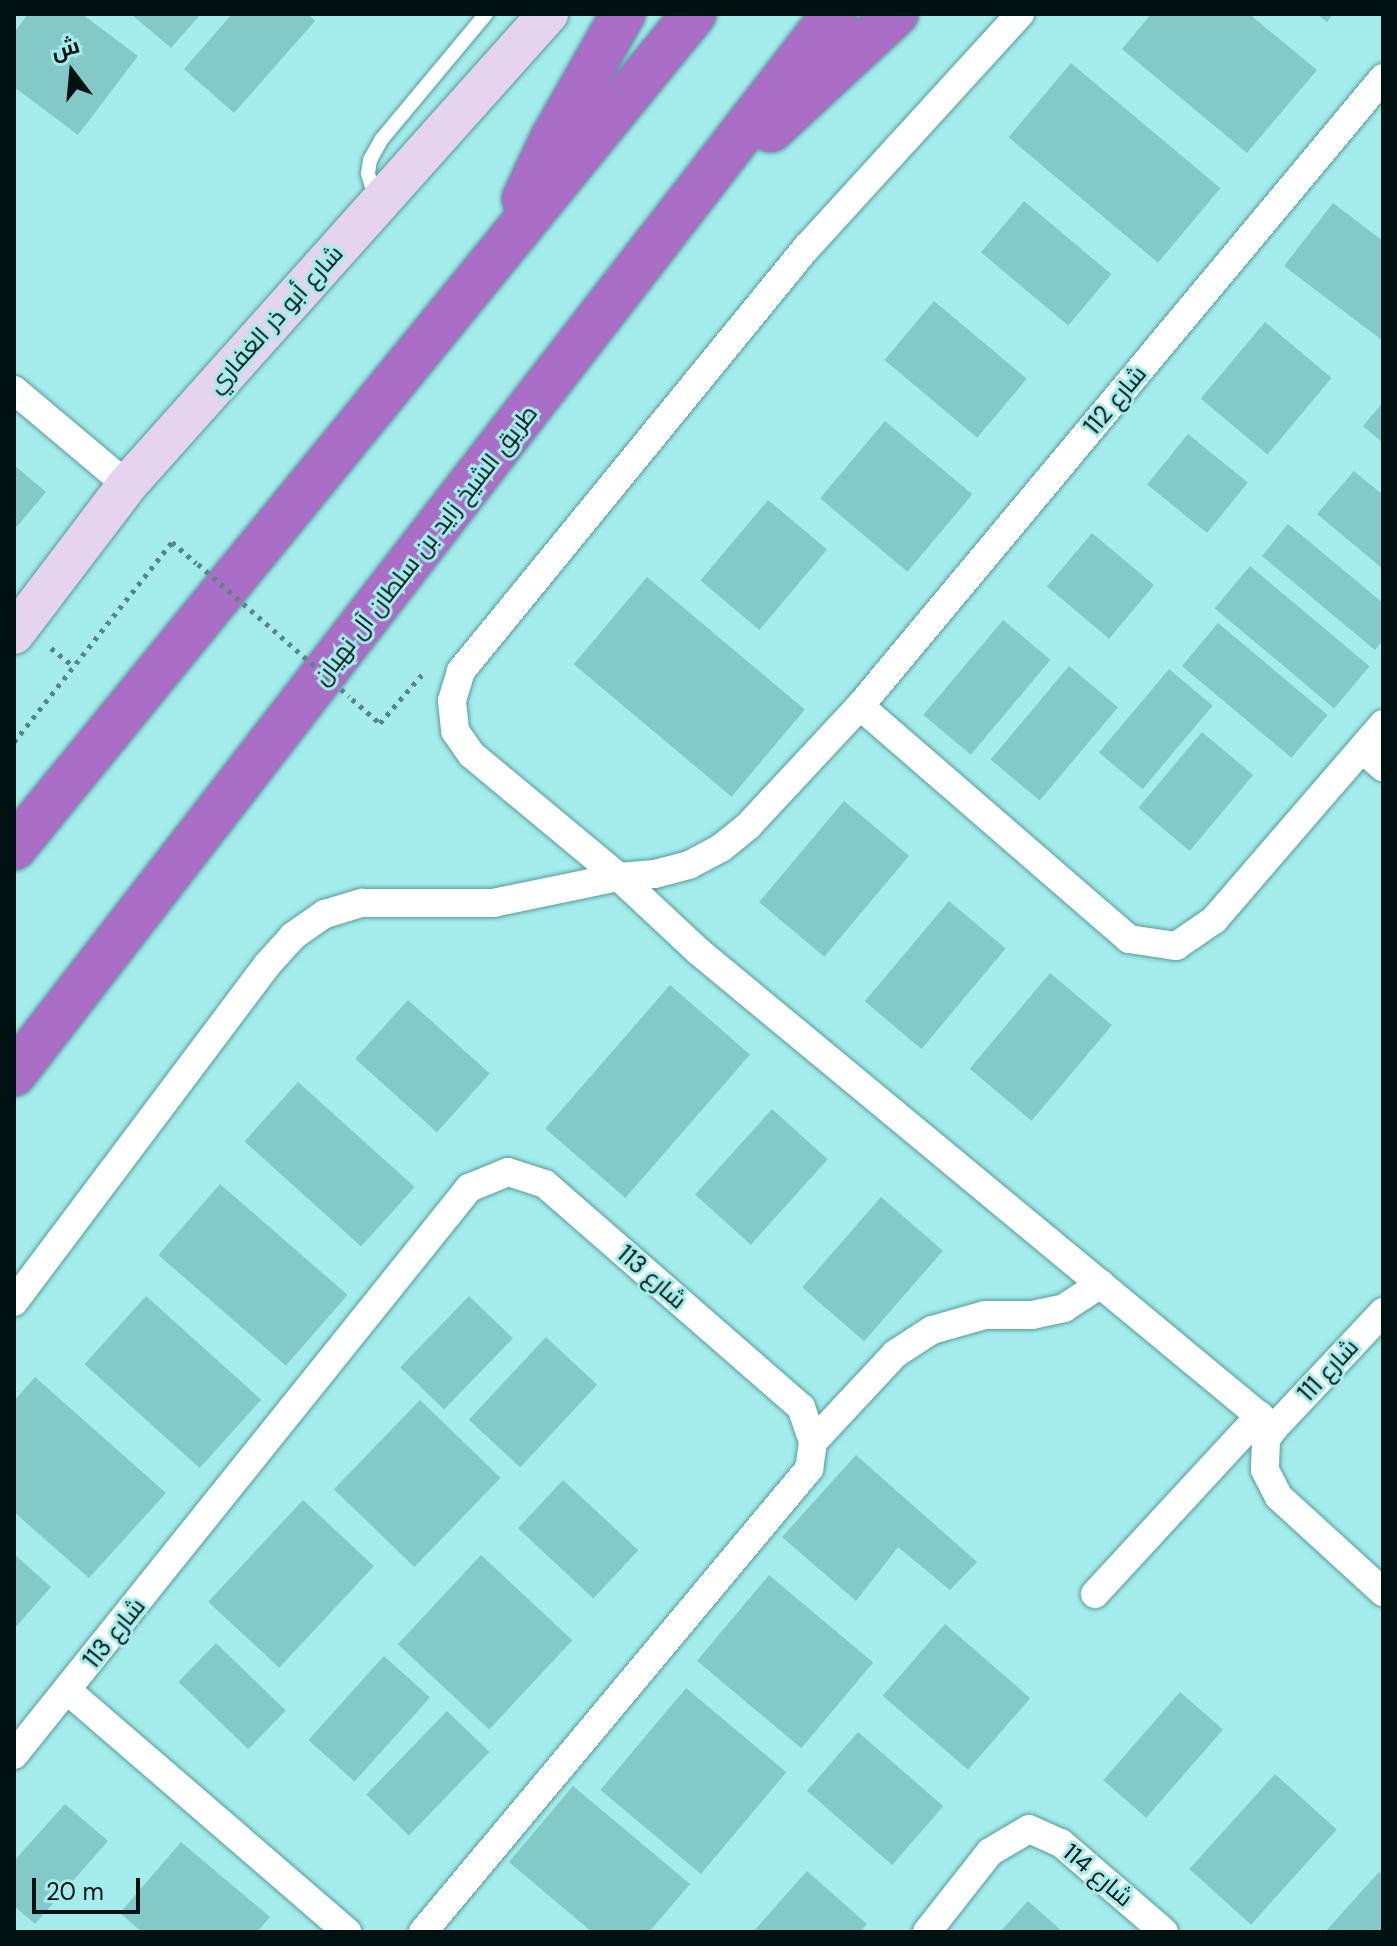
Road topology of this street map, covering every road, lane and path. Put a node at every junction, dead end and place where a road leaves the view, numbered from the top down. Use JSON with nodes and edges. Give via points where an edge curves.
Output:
{"nodes":[{"id":1,"x":486,"y":14,"type":"edge"},
{"id":2,"x":548,"y":14,"type":"edge"},
{"id":3,"x":623,"y":14,"type":"edge"},
{"id":4,"x":694,"y":14,"type":"edge"},
{"id":5,"x":834,"y":14,"type":"edge"},
{"id":6,"x":896,"y":14,"type":"edge"},
{"id":7,"x":1020,"y":14,"type":"edge"},
{"id":8,"x":1379,"y":92,"type":"edge"},
{"id":9,"x":378,"y":205,"type":"junction"},
{"id":10,"x":684,"y":211,"type":"junction"},
{"id":11,"x":491,"y":267,"type":"junction"},
{"id":12,"x":14,"y":390,"type":"edge"},
{"id":13,"x":127,"y":485,"type":"junction"},
{"id":14,"x":14,"y":634,"type":"edge"},
{"id":15,"x":860,"y":706,"type":"junction"},
{"id":16,"x":380,"y":723,"type":"dead end"},
{"id":17,"x":1383,"y":724,"type":"edge"},
{"id":18,"x":14,"y":742,"type":"edge"},
{"id":19,"x":1372,"y":758,"type":"edge"},
{"id":20,"x":14,"y":848,"type":"edge"},
{"id":21,"x":619,"y":877,"type":"junction"},
{"id":22,"x":14,"y":1074,"type":"edge"},
{"id":23,"x":1101,"y":1284,"type":"junction"},
{"id":24,"x":14,"y":1302,"type":"edge"},
{"id":25,"x":1383,"y":1312,"type":"edge"},
{"id":26,"x":1267,"y":1422,"type":"junction"},
{"id":27,"x":813,"y":1442,"type":"junction"},
{"id":28,"x":1383,"y":1592,"type":"edge"},
{"id":29,"x":1095,"y":1594,"type":"dead end"},
{"id":30,"x":68,"y":1691,"type":"junction"},
{"id":31,"x":14,"y":1755,"type":"edge"},
{"id":32,"x":347,"y":1932,"type":"edge"},
{"id":33,"x":423,"y":1932,"type":"edge"},
{"id":34,"x":927,"y":1932,"type":"edge"},
{"id":35,"x":1164,"y":1932,"type":"edge"}],
"edges":[{"from":1,"to":9,"type":"lane","via":[[381,140],[368,173]]},
{"from":2,"to":9,"type":"street","name":"شارع أبو ذر الغفاري"},
{"from":3,"to":11,"type":"highway","via":[[552,139]]},
{"from":4,"to":11,"type":"highway"},
{"from":5,"to":10,"type":"highway","name":"طريق الشيخ زايد بن سلطان آل نهيان"},
{"from":6,"to":10,"type":"highway"},
{"from":7,"to":21,"type":"street","via":[[807,247],[461,671],[452,701],[455,731],[472,755]]},
{"from":8,"to":15,"type":"street","name":"شارع 112"},
{"from":9,"to":13,"type":"street","name":"شارع أبو ذر الغفاري"},
{"from":10,"to":22,"type":"highway","name":"طريق الشيخ زايد بن سلطان آل نهيان"},
{"from":11,"to":20,"type":"highway"},
{"from":12,"to":13,"type":"street"},
{"from":13,"to":14,"type":"street","name":"شارع أبو ذر الغفاري"},
{"from":15,"to":19,"type":"street","via":[[1129,939],[1176,946],[1214,920]]},
{"from":15,"to":21,"type":"street","name":"شارع 112","via":[[721,848],[689,865]]},
{"from":16,"to":18,"type":"path","bridge":true,"via":[[172,542]]},
{"from":17,"to":19,"type":"street"},
{"from":21,"to":23,"type":"street","via":[[698,951]]},
{"from":21,"to":24,"type":"street","name":"شارع 112","via":[[493,903],[362,903],[325,914],[293,936]]},
{"from":23,"to":26,"type":"street"},
{"from":23,"to":27,"type":"street","via":[[1064,1308],[1032,1315],[985,1315],[932,1330],[895,1354]]},
{"from":25,"to":26,"type":"street","name":"شارع 111"},
{"from":26,"to":28,"type":"street","via":[[1265,1470],[1279,1497]]},
{"from":26,"to":29,"type":"street","name":"شارع 111"},
{"from":27,"to":30,"type":"street","name":"شارع 113","via":[[801,1407],[545,1184],[508,1172],[469,1188]]},
{"from":27,"to":33,"type":"street","via":[[809,1469]]},
{"from":30,"to":31,"type":"street","name":"شارع 113"},
{"from":30,"to":32,"type":"street","name":"شارع 113"},
{"from":34,"to":35,"type":"street","name":"شارع 114","via":[[990,1852],[1029,1829],[1061,1843]]}]}
